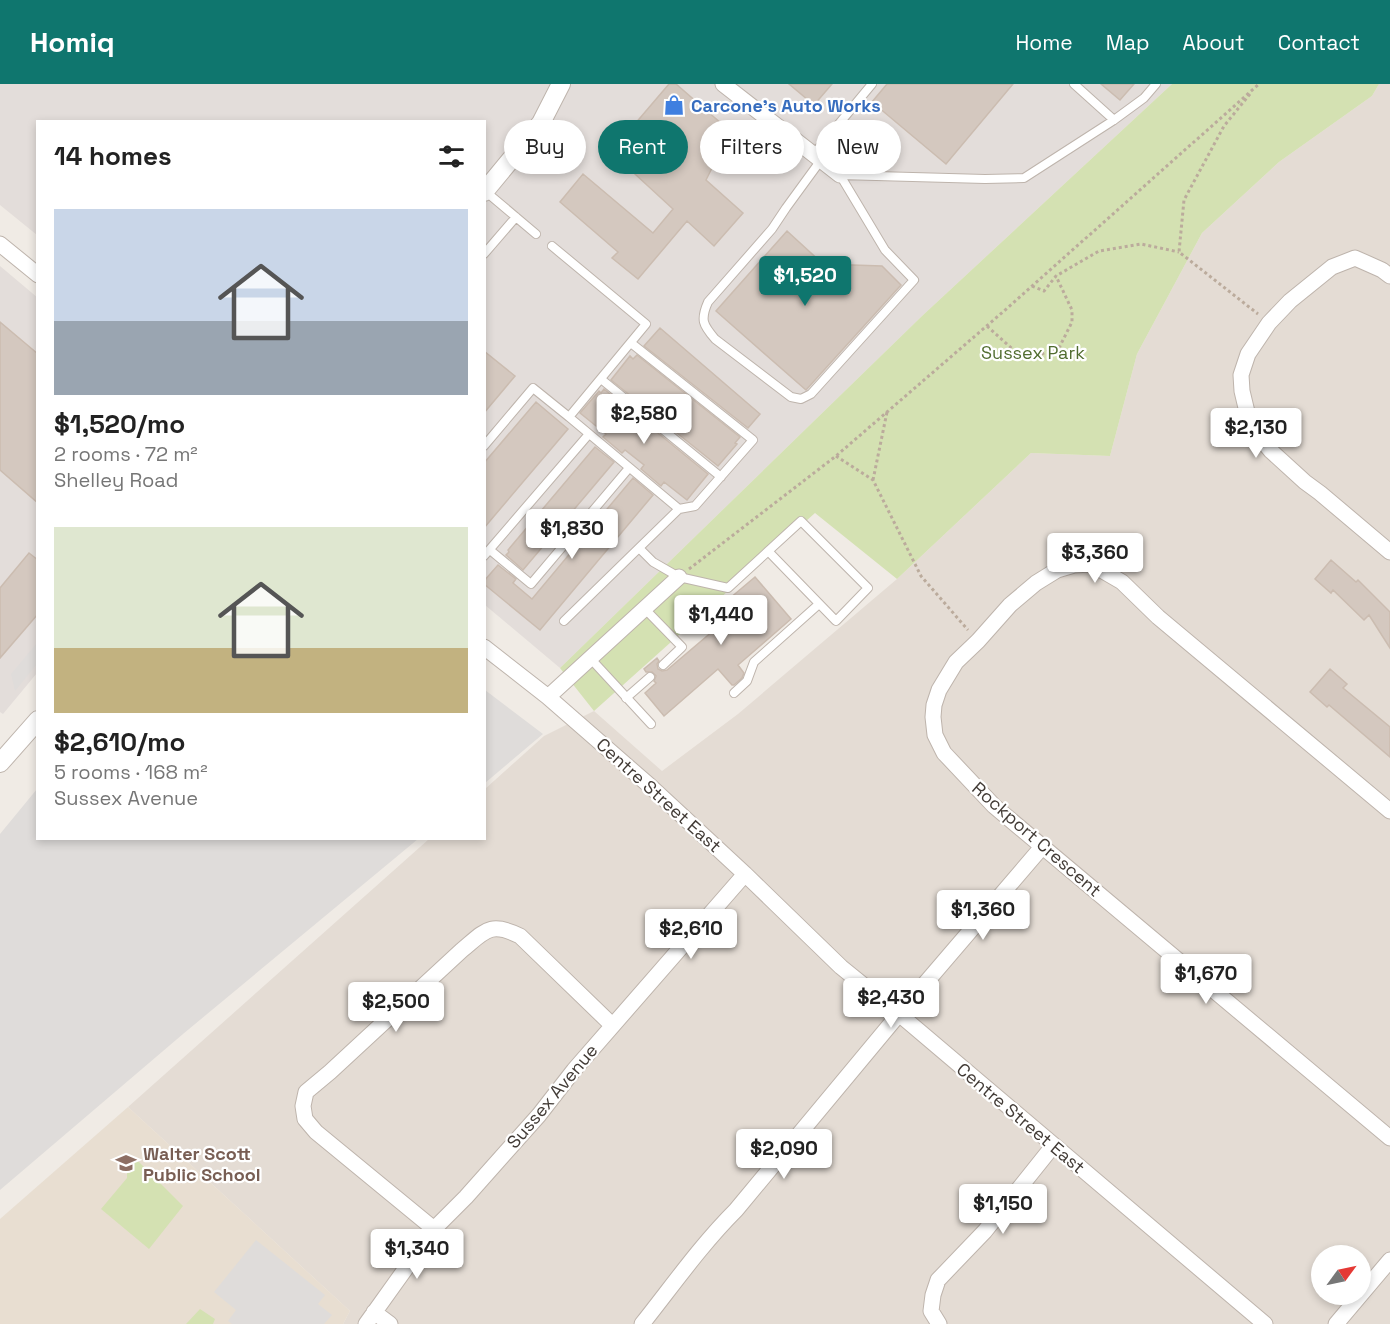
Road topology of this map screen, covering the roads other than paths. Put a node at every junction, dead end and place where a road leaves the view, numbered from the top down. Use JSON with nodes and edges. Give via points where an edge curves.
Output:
{"nodes":[{"id":1,"x":561,"y":84,"type":"edge"},
{"id":2,"x":723,"y":84,"type":"edge"},
{"id":3,"x":872,"y":84,"type":"edge"},
{"id":4,"x":1074,"y":84,"type":"edge"},
{"id":5,"x":1156,"y":84,"type":"edge"},
{"id":6,"x":845,"y":120,"type":"edge"},
{"id":7,"x":1114,"y":120,"type":"junction"},
{"id":8,"x":816,"y":157,"type":"edge"},
{"id":9,"x":816,"y":160,"type":"edge"},
{"id":10,"x":837,"y":174,"type":"edge"},
{"id":11,"x":840,"y":176,"type":"junction"},
{"id":12,"x":486,"y":190,"type":"edge"},
{"id":13,"x":486,"y":192,"type":"edge"},
{"id":14,"x":516,"y":217,"type":"junction"},
{"id":15,"x":536,"y":234,"type":"dead end"},
{"id":16,"x":0,"y":244,"type":"edge"},
{"id":17,"x":552,"y":246,"type":"dead end"},
{"id":18,"x":486,"y":253,"type":"edge"},
{"id":19,"x":36,"y":273,"type":"edge"},
{"id":20,"x":1390,"y":276,"type":"edge"},
{"id":21,"x":631,"y":343,"type":"junction"},
{"id":22,"x":600,"y":379,"type":"junction"},
{"id":23,"x":568,"y":417,"type":"junction"},
{"id":24,"x":590,"y":434,"type":"junction"},
{"id":25,"x":486,"y":444,"type":"edge"},
{"id":26,"x":629,"y":468,"type":"junction"},
{"id":27,"x":721,"y":477,"type":"junction"},
{"id":28,"x":679,"y":509,"type":"junction"},
{"id":29,"x":639,"y":548,"type":"junction"},
{"id":30,"x":768,"y":551,"type":"junction"},
{"id":31,"x":1390,"y":552,"type":"edge"},
{"id":32,"x":487,"y":553,"type":"edge"},
{"id":33,"x":679,"y":577,"type":"junction"},
{"id":34,"x":819,"y":604,"type":"junction"},
{"id":35,"x":644,"y":608,"type":"junction"},
{"id":36,"x":564,"y":621,"type":"dead end"},
{"id":37,"x":486,"y":649,"type":"edge"},
{"id":38,"x":590,"y":658,"type":"junction"},
{"id":39,"x":663,"y":665,"type":"dead end"},
{"id":40,"x":650,"y":677,"type":"dead end"},
{"id":41,"x":734,"y":693,"type":"dead end"},
{"id":42,"x":548,"y":697,"type":"junction"},
{"id":43,"x":626,"y":698,"type":"junction"},
{"id":44,"x":36,"y":722,"type":"edge"},
{"id":45,"x":651,"y":724,"type":"dead end"},
{"id":46,"x":3,"y":754,"type":"edge"},
{"id":47,"x":1390,"y":811,"type":"edge"},
{"id":48,"x":1042,"y":847,"type":"junction"},
{"id":49,"x":745,"y":874,"type":"junction"},
{"id":50,"x":899,"y":1014,"type":"junction"},
{"id":51,"x":612,"y":1025,"type":"junction"},
{"id":52,"x":1390,"y":1138,"type":"edge"},
{"id":53,"x":1053,"y":1146,"type":"junction"},
{"id":54,"x":434,"y":1229,"type":"junction"},
{"id":55,"x":1390,"y":1260,"type":"edge"},
{"id":56,"x":370,"y":1318,"type":"edge"},
{"id":57,"x":390,"y":1324,"type":"edge"},
{"id":58,"x":642,"y":1324,"type":"edge"},
{"id":59,"x":939,"y":1324,"type":"edge"},
{"id":60,"x":1265,"y":1324,"type":"edge"},
{"id":61,"x":1336,"y":1324,"type":"edge"}],
"edges":[{"from":1,"to":12,"type":"street","via":[[541,123]]},
{"from":2,"to":8,"type":"street"},
{"from":3,"to":6,"type":"lane"},
{"from":4,"to":7,"type":"lane"},
{"from":5,"to":7,"type":"lane"},
{"from":7,"to":11,"type":"lane","via":[[1024,178]]},
{"from":9,"to":11,"type":"lane","via":[[772,229],[702,314],[705,327],[715,339],[791,397],[801,399],[811,394],[914,280],[885,250]]},
{"from":10,"to":11,"type":"street"},
{"from":13,"to":14,"type":"lane"},
{"from":14,"to":15,"type":"lane"},
{"from":14,"to":18,"type":"lane"},
{"from":16,"to":19,"type":"street"},
{"from":17,"to":21,"type":"lane","via":[[646,324]]},
{"from":20,"to":31,"type":"street","via":[[1355,258],[1332,267],[1269,323],[1248,354],[1241,375],[1247,412],[1257,434],[1271,451]]},
{"from":21,"to":22,"type":"lane"},
{"from":21,"to":27,"type":"lane","via":[[753,440]]},
{"from":22,"to":23,"type":"lane"},
{"from":22,"to":27,"type":"lane"},
{"from":23,"to":24,"type":"lane"},
{"from":23,"to":25,"type":"lane","via":[[533,388]]},
{"from":24,"to":26,"type":"lane"},
{"from":24,"to":32,"type":"lane"},
{"from":26,"to":28,"type":"lane"},
{"from":26,"to":32,"type":"lane","via":[[531,584]]},
{"from":27,"to":28,"type":"lane","via":[[695,506]]},
{"from":28,"to":29,"type":"lane"},
{"from":29,"to":33,"type":"lane","via":[[653,562]]},
{"from":29,"to":36,"type":"lane"},
{"from":30,"to":33,"type":"lane","via":[[728,588]]},
{"from":30,"to":34,"type":"lane"},
{"from":30,"to":34,"type":"lane","via":[[801,520],[868,588],[836,621]]},
{"from":33,"to":35,"type":"street"},
{"from":34,"to":41,"type":"lane","via":[[754,662],[747,681]]},
{"from":35,"to":38,"type":"street"},
{"from":35,"to":39,"type":"lane","via":[[682,647]]},
{"from":37,"to":42,"type":"street","name":"Centre Street East"},
{"from":38,"to":42,"type":"street"},
{"from":38,"to":43,"type":"lane"},
{"from":40,"to":43,"type":"lane"},
{"from":42,"to":49,"type":"street","name":"Centre Street East"},
{"from":43,"to":45,"type":"lane"},
{"from":44,"to":46,"type":"street"},
{"from":47,"to":48,"type":"street","name":"Rockport Crescent","via":[[1158,617],[1122,582],[1090,564],[1074,565],[1036,583],[1010,605],[956,662],[934,705],[936,735],[944,753],[994,806]]},
{"from":48,"to":50,"type":"street"},
{"from":48,"to":52,"type":"street","name":"Rockport Crescent"},
{"from":49,"to":50,"type":"street","name":"Centre Street East","via":[[841,967]]},
{"from":49,"to":51,"type":"street","name":"Sussex Avenue"},
{"from":50,"to":53,"type":"street","name":"Centre Street East"},
{"from":50,"to":58,"type":"street","via":[[713,1233]]},
{"from":51,"to":54,"type":"street","name":"Sussex Avenue","via":[[466,1197]]},
{"from":51,"to":54,"type":"street","via":[[520,936],[492,928],[462,950],[306,1092],[305,1119],[316,1132]]},
{"from":53,"to":59,"type":"street","via":[[985,1231],[938,1280],[931,1311]]},
{"from":53,"to":60,"type":"street","name":"Centre Street East"},
{"from":54,"to":56,"type":"street","name":"Sussex Avenue"},
{"from":55,"to":61,"type":"street"},
{"from":56,"to":57,"type":"street"}]}
